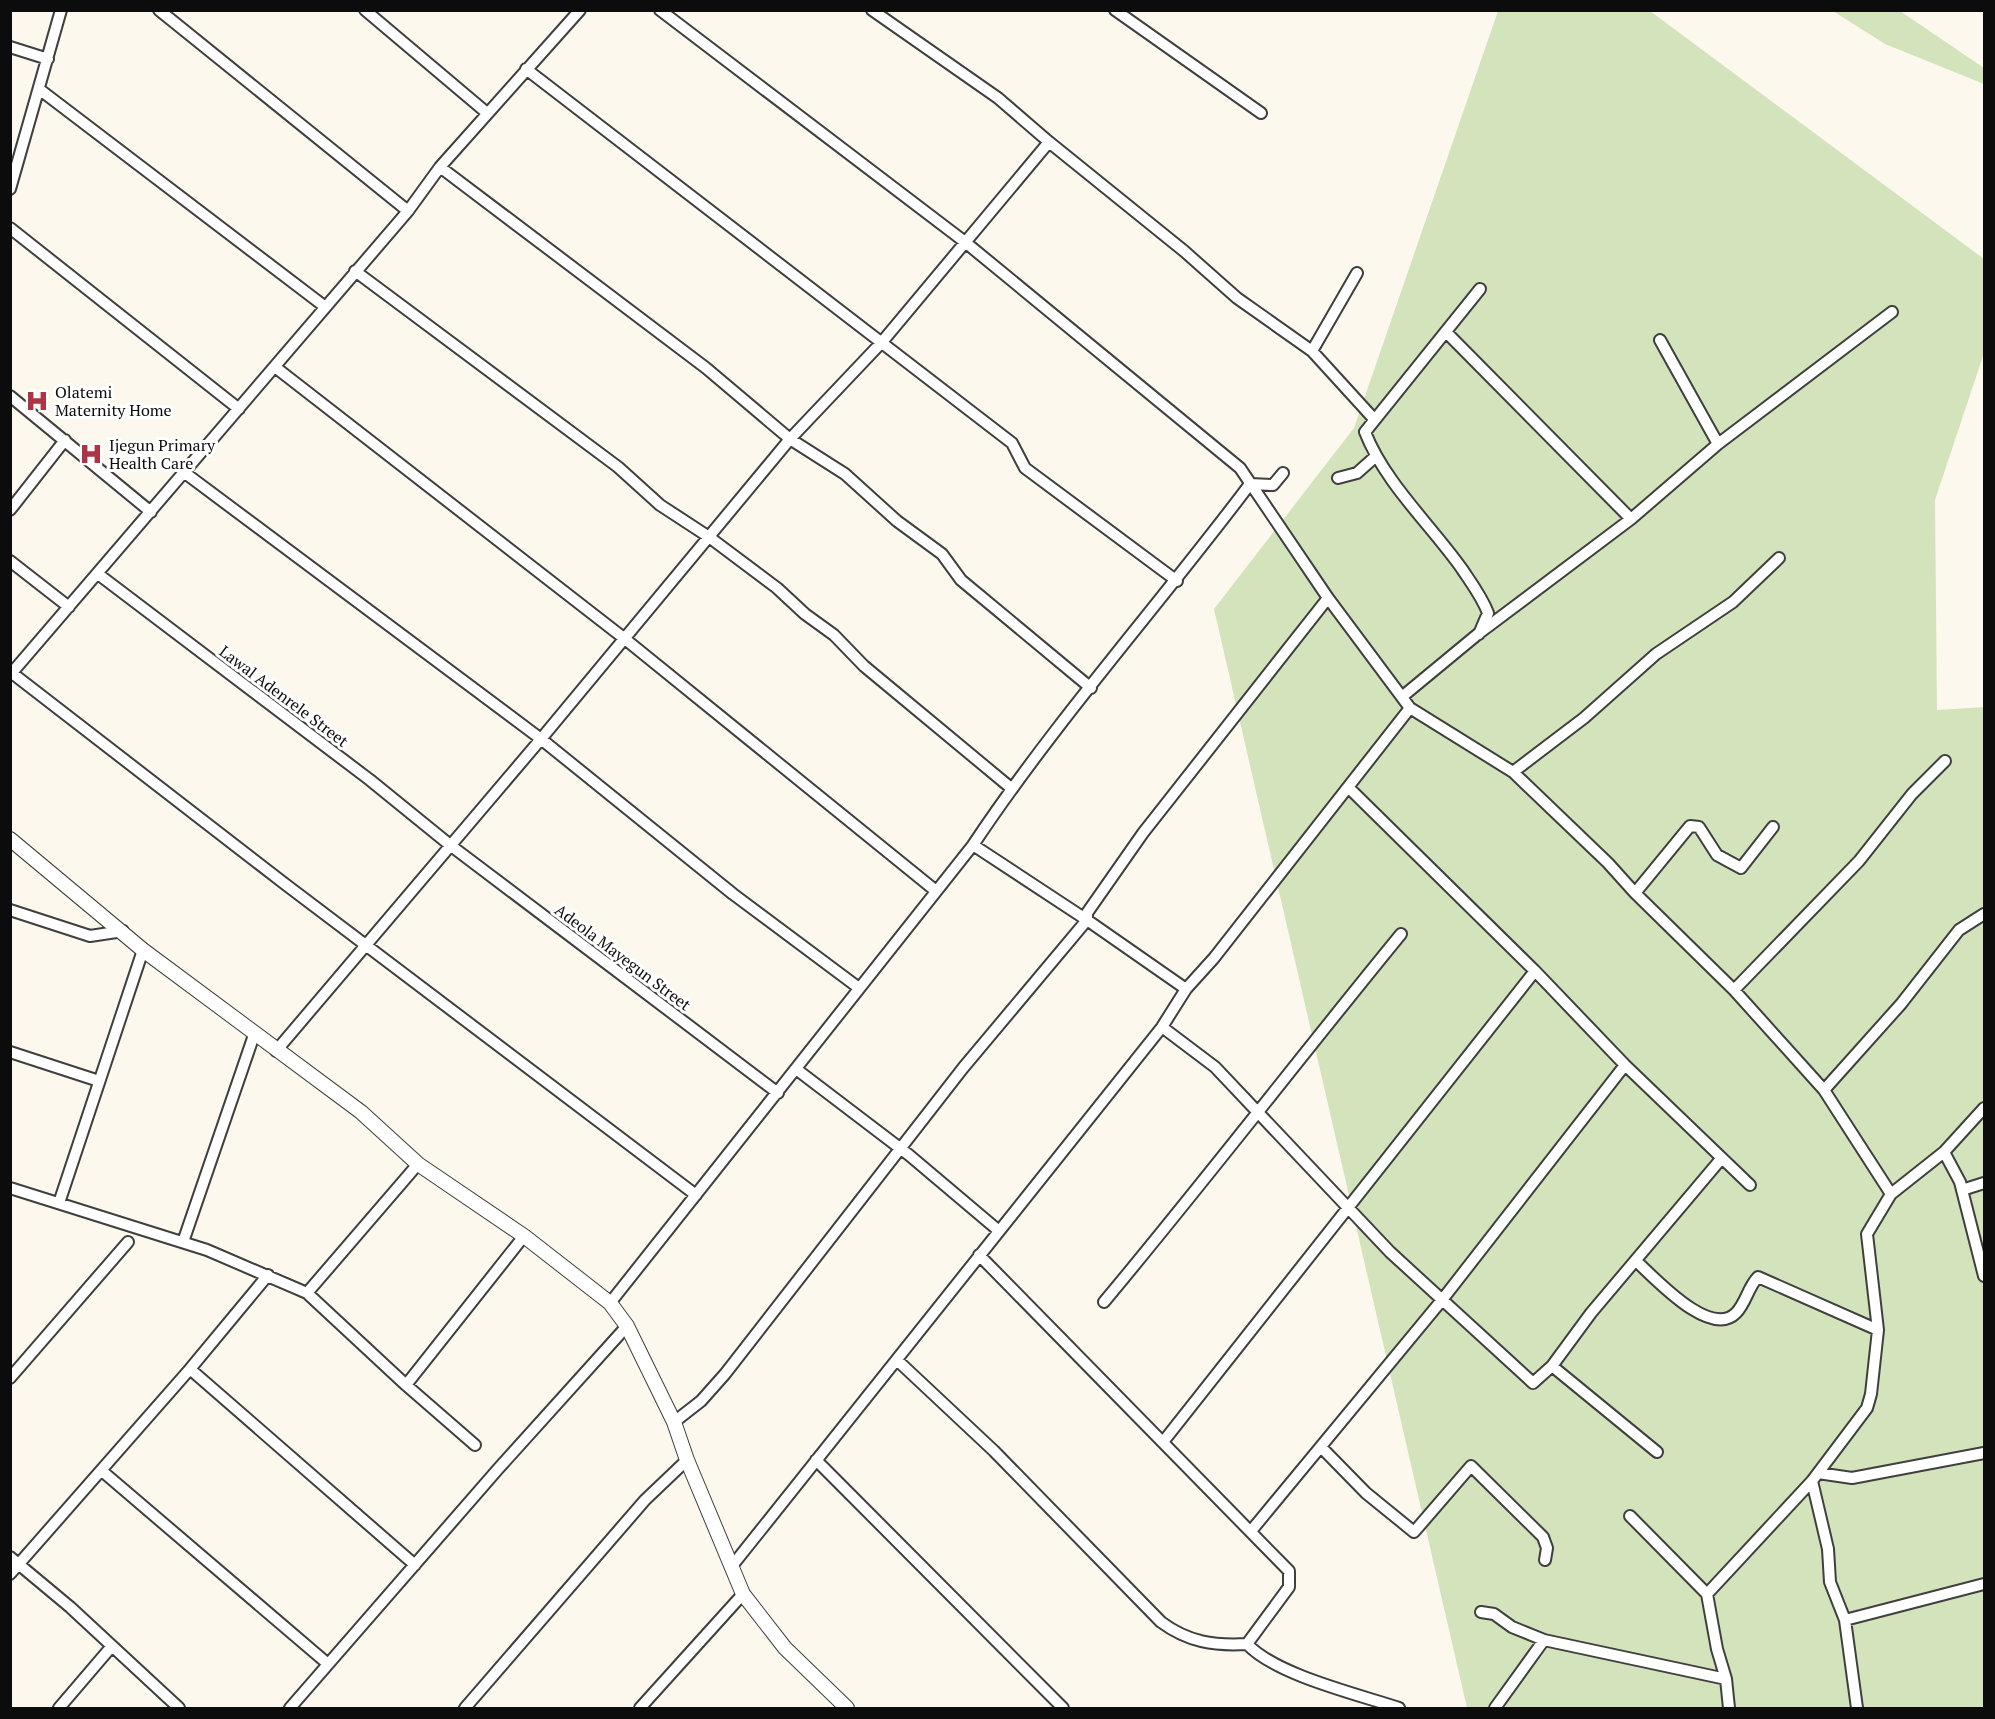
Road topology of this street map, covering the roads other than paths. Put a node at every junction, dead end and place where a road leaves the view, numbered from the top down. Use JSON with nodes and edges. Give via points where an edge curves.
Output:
{"nodes":[{"id":1,"x":61,"y":10,"type":"edge"},
{"id":2,"x":159,"y":10,"type":"edge"},
{"id":3,"x":365,"y":10,"type":"edge"},
{"id":4,"x":660,"y":10,"type":"edge"},
{"id":5,"x":872,"y":10,"type":"edge"},
{"id":6,"x":1114,"y":10,"type":"edge"},
{"id":7,"x":575,"y":13,"type":"edge"},
{"id":8,"x":10,"y":48,"type":"edge"},
{"id":9,"x":48,"y":59,"type":"junction"},
{"id":10,"x":526,"y":69,"type":"junction"},
{"id":11,"x":39,"y":89,"type":"junction"},
{"id":12,"x":487,"y":113,"type":"junction"},
{"id":13,"x":1261,"y":113,"type":"dead end"},
{"id":14,"x":1048,"y":142,"type":"junction"},
{"id":15,"x":440,"y":167,"type":"junction"},
{"id":16,"x":11,"y":185,"type":"edge"},
{"id":17,"x":408,"y":211,"type":"junction"},
{"id":18,"x":10,"y":228,"type":"edge"},
{"id":19,"x":965,"y":242,"type":"junction"},
{"id":20,"x":355,"y":271,"type":"junction"},
{"id":21,"x":1357,"y":273,"type":"dead end"},
{"id":22,"x":1480,"y":289,"type":"dead end"},
{"id":23,"x":324,"y":306,"type":"junction"},
{"id":24,"x":1892,"y":312,"type":"dead end"},
{"id":25,"x":1447,"y":333,"type":"junction"},
{"id":26,"x":1660,"y":340,"type":"dead end"},
{"id":27,"x":882,"y":342,"type":"junction"},
{"id":28,"x":1312,"y":351,"type":"junction"},
{"id":29,"x":275,"y":367,"type":"junction"},
{"id":30,"x":10,"y":396,"type":"edge"},
{"id":31,"x":239,"y":409,"type":"junction"},
{"id":32,"x":1374,"y":419,"type":"junction"},
{"id":33,"x":790,"y":439,"type":"junction"},
{"id":34,"x":65,"y":440,"type":"junction"},
{"id":35,"x":1718,"y":444,"type":"junction"},
{"id":36,"x":1375,"y":457,"type":"junction"},
{"id":37,"x":185,"y":473,"type":"junction"},
{"id":38,"x":1283,"y":473,"type":"dead end"},
{"id":39,"x":1338,"y":478,"type":"dead end"},
{"id":40,"x":1250,"y":484,"type":"junction"},
{"id":41,"x":10,"y":510,"type":"edge"},
{"id":42,"x":151,"y":512,"type":"junction"},
{"id":43,"x":1631,"y":519,"type":"junction"},
{"id":44,"x":709,"y":537,"type":"junction"},
{"id":45,"x":1779,"y":558,"type":"dead end"},
{"id":46,"x":10,"y":561,"type":"edge"},
{"id":47,"x":98,"y":574,"type":"junction"},
{"id":48,"x":1177,"y":581,"type":"junction"},
{"id":49,"x":1328,"y":598,"type":"junction"},
{"id":50,"x":69,"y":607,"type":"junction"},
{"id":51,"x":1478,"y":634,"type":"junction"},
{"id":52,"x":625,"y":639,"type":"junction"},
{"id":53,"x":11,"y":674,"type":"edge"},
{"id":54,"x":1091,"y":688,"type":"junction"},
{"id":55,"x":1403,"y":696,"type":"junction"},
{"id":56,"x":1410,"y":708,"type":"junction"},
{"id":57,"x":541,"y":739,"type":"junction"},
{"id":58,"x":1945,"y":760,"type":"dead end"},
{"id":59,"x":1513,"y":772,"type":"junction"},
{"id":60,"x":1011,"y":788,"type":"junction"},
{"id":61,"x":1348,"y":788,"type":"junction"},
{"id":62,"x":1773,"y":828,"type":"dead end"},
{"id":63,"x":10,"y":839,"type":"edge"},
{"id":64,"x":450,"y":845,"type":"junction"},
{"id":65,"x":973,"y":845,"type":"junction"},
{"id":66,"x":936,"y":891,"type":"junction"},
{"id":67,"x":1635,"y":893,"type":"junction"},
{"id":68,"x":10,"y":910,"type":"edge"},
{"id":69,"x":1984,"y":914,"type":"edge"},
{"id":70,"x":1087,"y":920,"type":"junction"},
{"id":71,"x":123,"y":931,"type":"junction"},
{"id":72,"x":1401,"y":934,"type":"dead end"},
{"id":73,"x":365,"y":944,"type":"junction"},
{"id":74,"x":143,"y":950,"type":"junction"},
{"id":75,"x":1535,"y":971,"type":"junction"},
{"id":76,"x":859,"y":988,"type":"junction"},
{"id":77,"x":1186,"y":989,"type":"junction"},
{"id":78,"x":1734,"y":990,"type":"junction"},
{"id":79,"x":1162,"y":1027,"type":"junction"},
{"id":80,"x":254,"y":1035,"type":"junction"},
{"id":81,"x":276,"y":1051,"type":"junction"},
{"id":82,"x":10,"y":1052,"type":"edge"},
{"id":83,"x":1625,"y":1065,"type":"junction"},
{"id":84,"x":796,"y":1069,"type":"junction"},
{"id":85,"x":99,"y":1081,"type":"junction"},
{"id":86,"x":1824,"y":1090,"type":"junction"},
{"id":87,"x":778,"y":1093,"type":"junction"},
{"id":88,"x":1984,"y":1108,"type":"edge"},
{"id":89,"x":1257,"y":1111,"type":"junction"},
{"id":90,"x":902,"y":1149,"type":"junction"},
{"id":91,"x":1944,"y":1152,"type":"junction"},
{"id":92,"x":1721,"y":1159,"type":"junction"},
{"id":93,"x":418,"y":1164,"type":"junction"},
{"id":94,"x":1984,"y":1183,"type":"edge"},
{"id":95,"x":1750,"y":1185,"type":"dead end"},
{"id":96,"x":10,"y":1188,"type":"edge"},
{"id":97,"x":1962,"y":1190,"type":"junction"},
{"id":98,"x":1891,"y":1194,"type":"junction"},
{"id":99,"x":696,"y":1195,"type":"junction"},
{"id":100,"x":59,"y":1203,"type":"junction"},
{"id":101,"x":1347,"y":1206,"type":"junction"},
{"id":102,"x":999,"y":1231,"type":"junction"},
{"id":103,"x":524,"y":1236,"type":"junction"},
{"id":104,"x":128,"y":1242,"type":"dead end"},
{"id":105,"x":183,"y":1242,"type":"junction"},
{"id":106,"x":979,"y":1256,"type":"junction"},
{"id":107,"x":1636,"y":1261,"type":"junction"},
{"id":108,"x":268,"y":1275,"type":"junction"},
{"id":109,"x":1984,"y":1276,"type":"edge"},
{"id":110,"x":307,"y":1293,"type":"junction"},
{"id":111,"x":1443,"y":1300,"type":"junction"},
{"id":112,"x":1104,"y":1302,"type":"dead end"},
{"id":113,"x":610,"y":1303,"type":"junction"},
{"id":114,"x":627,"y":1326,"type":"junction"},
{"id":115,"x":1878,"y":1330,"type":"junction"},
{"id":116,"x":898,"y":1361,"type":"junction"},
{"id":117,"x":1552,"y":1366,"type":"junction"},
{"id":118,"x":190,"y":1369,"type":"junction"},
{"id":119,"x":10,"y":1378,"type":"edge"},
{"id":120,"x":406,"y":1386,"type":"junction"},
{"id":121,"x":674,"y":1422,"type":"junction"},
{"id":122,"x":1163,"y":1442,"type":"junction"},
{"id":123,"x":475,"y":1445,"type":"dead end"},
{"id":124,"x":1321,"y":1446,"type":"junction"},
{"id":125,"x":1657,"y":1452,"type":"dead end"},
{"id":126,"x":1984,"y":1454,"type":"edge"},
{"id":127,"x":687,"y":1460,"type":"junction"},
{"id":128,"x":816,"y":1460,"type":"junction"},
{"id":129,"x":102,"y":1471,"type":"junction"},
{"id":130,"x":1815,"y":1477,"type":"junction"},
{"id":131,"x":1630,"y":1516,"type":"dead end"},
{"id":132,"x":1251,"y":1531,"type":"junction"},
{"id":133,"x":15,"y":1560,"type":"edge"},
{"id":134,"x":1545,"y":1560,"type":"dead end"},
{"id":135,"x":415,"y":1566,"type":"junction"},
{"id":136,"x":732,"y":1566,"type":"junction"},
{"id":137,"x":10,"y":1574,"type":"edge"},
{"id":138,"x":1984,"y":1584,"type":"edge"},
{"id":139,"x":743,"y":1594,"type":"junction"},
{"id":140,"x":1707,"y":1594,"type":"junction"},
{"id":141,"x":1481,"y":1612,"type":"dead end"},
{"id":142,"x":1845,"y":1620,"type":"junction"},
{"id":143,"x":1544,"y":1640,"type":"junction"},
{"id":144,"x":1247,"y":1644,"type":"junction"},
{"id":145,"x":112,"y":1646,"type":"junction"},
{"id":146,"x":328,"y":1664,"type":"junction"},
{"id":147,"x":1726,"y":1679,"type":"junction"},
{"id":148,"x":59,"y":1708,"type":"edge"},
{"id":149,"x":179,"y":1708,"type":"edge"},
{"id":150,"x":290,"y":1708,"type":"edge"},
{"id":151,"x":465,"y":1708,"type":"edge"},
{"id":152,"x":640,"y":1708,"type":"edge"},
{"id":153,"x":847,"y":1708,"type":"edge"},
{"id":154,"x":1063,"y":1708,"type":"edge"},
{"id":155,"x":1398,"y":1708,"type":"edge"},
{"id":156,"x":1495,"y":1708,"type":"edge"},
{"id":157,"x":1729,"y":1708,"type":"edge"},
{"id":158,"x":1857,"y":1708,"type":"edge"}],
"edges":[{"from":1,"to":9,"type":"street"},
{"from":2,"to":17,"type":"street"},
{"from":3,"to":12,"type":"street"},
{"from":4,"to":19,"type":"street"},
{"from":5,"to":14,"type":"street","via":[[998,98]]},
{"from":6,"to":13,"type":"street"},
{"from":7,"to":10,"type":"street"},
{"from":8,"to":9,"type":"street"},
{"from":9,"to":11,"type":"street"},
{"from":10,"to":12,"type":"street"},
{"from":10,"to":27,"type":"street"},
{"from":11,"to":16,"type":"street"},
{"from":11,"to":23,"type":"street"},
{"from":12,"to":15,"type":"street"},
{"from":14,"to":19,"type":"street"},
{"from":14,"to":28,"type":"street","via":[[1238,298]]},
{"from":15,"to":17,"type":"street"},
{"from":15,"to":33,"type":"street","via":[[706,368]]},
{"from":17,"to":20,"type":"street"},
{"from":18,"to":31,"type":"street"},
{"from":19,"to":27,"type":"street"},
{"from":19,"to":40,"type":"street","via":[[1223,453]]},
{"from":20,"to":23,"type":"street"},
{"from":20,"to":44,"type":"street","via":[[618,467],[660,505]]},
{"from":21,"to":28,"type":"street"},
{"from":22,"to":25,"type":"street"},
{"from":23,"to":29,"type":"street"},
{"from":24,"to":35,"type":"street"},
{"from":25,"to":32,"type":"street"},
{"from":25,"to":43,"type":"street"},
{"from":26,"to":35,"type":"street"},
{"from":27,"to":33,"type":"street"},
{"from":27,"to":48,"type":"street","via":[[1012,443],[1024,468]]},
{"from":28,"to":32,"type":"street"},
{"from":29,"to":31,"type":"street"},
{"from":29,"to":52,"type":"street"},
{"from":30,"to":34,"type":"street"},
{"from":31,"to":37,"type":"street"},
{"from":32,"to":36,"type":"street","via":[[1365,432]]},
{"from":33,"to":44,"type":"street"},
{"from":33,"to":54,"type":"street","via":[[845,474],[897,521],[942,554],[961,580]]},
{"from":34,"to":41,"type":"street"},
{"from":34,"to":42,"type":"street"},
{"from":35,"to":43,"type":"street"},
{"from":36,"to":39,"type":"street","via":[[1356,473]]},
{"from":36,"to":51,"type":"street","via":[[1484,601],[1488,614]]},
{"from":37,"to":42,"type":"street"},
{"from":37,"to":57,"type":"street"},
{"from":38,"to":40,"type":"street","via":[[1273,485]]},
{"from":40,"to":48,"type":"street"},
{"from":40,"to":49,"type":"street"},
{"from":42,"to":47,"type":"street"},
{"from":43,"to":51,"type":"street"},
{"from":44,"to":52,"type":"street"},
{"from":44,"to":60,"type":"street","via":[[834,635],[864,666]]},
{"from":45,"to":59,"type":"street","via":[[1733,602],[1656,654],[1578,723]]},
{"from":46,"to":50,"type":"street"},
{"from":47,"to":50,"type":"street"},
{"from":47,"to":64,"type":"street","name":"Lawal Adenrele Street"},
{"from":48,"to":54,"type":"street"},
{"from":49,"to":55,"type":"street"},
{"from":49,"to":70,"type":"street","via":[[1143,833],[1087,913]]},
{"from":50,"to":53,"type":"street"},
{"from":51,"to":55,"type":"street"},
{"from":52,"to":57,"type":"street"},
{"from":52,"to":66,"type":"street"},
{"from":53,"to":73,"type":"street"},
{"from":54,"to":60,"type":"street"},
{"from":55,"to":56,"type":"street"},
{"from":56,"to":59,"type":"street"},
{"from":56,"to":61,"type":"street"},
{"from":57,"to":64,"type":"street"},
{"from":57,"to":76,"type":"street","via":[[733,894]]},
{"from":58,"to":78,"type":"street","via":[[1858,861]]},
{"from":59,"to":67,"type":"street"},
{"from":60,"to":65,"type":"street"},
{"from":61,"to":75,"type":"street"},
{"from":61,"to":77,"type":"street"},
{"from":62,"to":67,"type":"street","via":[[1741,868],[1717,855],[1699,827],[1690,826]]},
{"from":63,"to":71,"type":"street"},
{"from":64,"to":73,"type":"street"},
{"from":64,"to":87,"type":"street","name":"Adeola Mayegun Street"},
{"from":65,"to":66,"type":"street"},
{"from":65,"to":70,"type":"street"},
{"from":66,"to":76,"type":"street"},
{"from":67,"to":78,"type":"street"},
{"from":68,"to":71,"type":"street","via":[[90,936]]},
{"from":69,"to":86,"type":"street","via":[[1959,930],[1901,1004]]},
{"from":70,"to":77,"type":"street"},
{"from":70,"to":90,"type":"street","via":[[963,1068]]},
{"from":71,"to":74,"type":"street"},
{"from":72,"to":89,"type":"street"},
{"from":73,"to":81,"type":"street"},
{"from":73,"to":99,"type":"street"},
{"from":74,"to":80,"type":"street"},
{"from":74,"to":85,"type":"street"},
{"from":75,"to":83,"type":"street"},
{"from":75,"to":101,"type":"street"},
{"from":76,"to":84,"type":"street"},
{"from":77,"to":79,"type":"street"},
{"from":78,"to":86,"type":"street"},
{"from":79,"to":89,"type":"street","via":[[1215,1067]]},
{"from":79,"to":102,"type":"street"},
{"from":80,"to":81,"type":"street"},
{"from":80,"to":105,"type":"street"},
{"from":81,"to":93,"type":"street","via":[[361,1112]]},
{"from":82,"to":85,"type":"street"},
{"from":83,"to":92,"type":"street"},
{"from":83,"to":111,"type":"street"},
{"from":84,"to":87,"type":"street"},
{"from":84,"to":90,"type":"street"},
{"from":85,"to":100,"type":"street"},
{"from":86,"to":98,"type":"street"},
{"from":87,"to":99,"type":"street"},
{"from":88,"to":91,"type":"street"},
{"from":89,"to":101,"type":"street"},
{"from":89,"to":112,"type":"street"},
{"from":90,"to":102,"type":"street"},
{"from":90,"to":121,"type":"street","via":[[724,1374],[701,1401]]},
{"from":91,"to":97,"type":"street"},
{"from":91,"to":98,"type":"street"},
{"from":92,"to":95,"type":"street"},
{"from":92,"to":107,"type":"street"},
{"from":93,"to":103,"type":"street"},
{"from":93,"to":110,"type":"street"},
{"from":94,"to":97,"type":"street"},
{"from":96,"to":100,"type":"street"},
{"from":97,"to":109,"type":"street"},
{"from":98,"to":115,"type":"street","via":[[1867,1234]]},
{"from":99,"to":113,"type":"street"},
{"from":100,"to":105,"type":"street"},
{"from":101,"to":111,"type":"street"},
{"from":101,"to":122,"type":"street"},
{"from":102,"to":106,"type":"street"},
{"from":103,"to":113,"type":"street"},
{"from":103,"to":120,"type":"street"},
{"from":104,"to":119,"type":"street"},
{"from":105,"to":108,"type":"street"},
{"from":106,"to":116,"type":"street"},
{"from":106,"to":122,"type":"street"},
{"from":107,"to":115,"type":"street","via":[[1696,1313],[1719,1320],[1735,1315],[1758,1277]]},
{"from":107,"to":117,"type":"street"},
{"from":108,"to":110,"type":"street"},
{"from":108,"to":118,"type":"street"},
{"from":110,"to":120,"type":"street"},
{"from":111,"to":117,"type":"street","via":[[1533,1383]]},
{"from":111,"to":124,"type":"street"},
{"from":113,"to":114,"type":"street"},
{"from":114,"to":121,"type":"street"},
{"from":114,"to":135,"type":"street"},
{"from":115,"to":130,"type":"street","via":[[1867,1408]]},
{"from":116,"to":128,"type":"street"},
{"from":116,"to":144,"type":"street","via":[[994,1451],[1161,1622],[1177,1634],[1209,1644]]},
{"from":117,"to":125,"type":"street"},
{"from":118,"to":129,"type":"street"},
{"from":118,"to":135,"type":"street"},
{"from":120,"to":123,"type":"street"},
{"from":121,"to":127,"type":"street"},
{"from":122,"to":132,"type":"street"},
{"from":124,"to":132,"type":"street"},
{"from":124,"to":134,"type":"street","via":[[1366,1493],[1414,1532],[1471,1466],[1543,1537],[1547,1548]]},
{"from":126,"to":130,"type":"street","via":[[1851,1478]]},
{"from":127,"to":136,"type":"street"},
{"from":127,"to":151,"type":"street","via":[[645,1500]]},
{"from":128,"to":136,"type":"street"},
{"from":128,"to":154,"type":"street"},
{"from":129,"to":133,"type":"street"},
{"from":129,"to":146,"type":"street"},
{"from":130,"to":140,"type":"street"},
{"from":130,"to":142,"type":"street","via":[[1830,1582]]},
{"from":131,"to":140,"type":"street"},
{"from":132,"to":144,"type":"street","via":[[1289,1571],[1291,1579]]},
{"from":133,"to":137,"type":"street"},
{"from":133,"to":145,"type":"street"},
{"from":135,"to":146,"type":"street"},
{"from":136,"to":139,"type":"street"},
{"from":138,"to":142,"type":"street"},
{"from":139,"to":152,"type":"street"},
{"from":139,"to":153,"type":"street","via":[[785,1648]]},
{"from":140,"to":147,"type":"street"},
{"from":141,"to":143,"type":"street","via":[[1494,1614],[1512,1627]]},
{"from":142,"to":158,"type":"street"},
{"from":143,"to":147,"type":"street"},
{"from":143,"to":156,"type":"street"},
{"from":144,"to":155,"type":"street","via":[[1283,1668]]},
{"from":145,"to":148,"type":"street"},
{"from":145,"to":149,"type":"street"},
{"from":146,"to":150,"type":"street"},
{"from":147,"to":157,"type":"street"}]}
